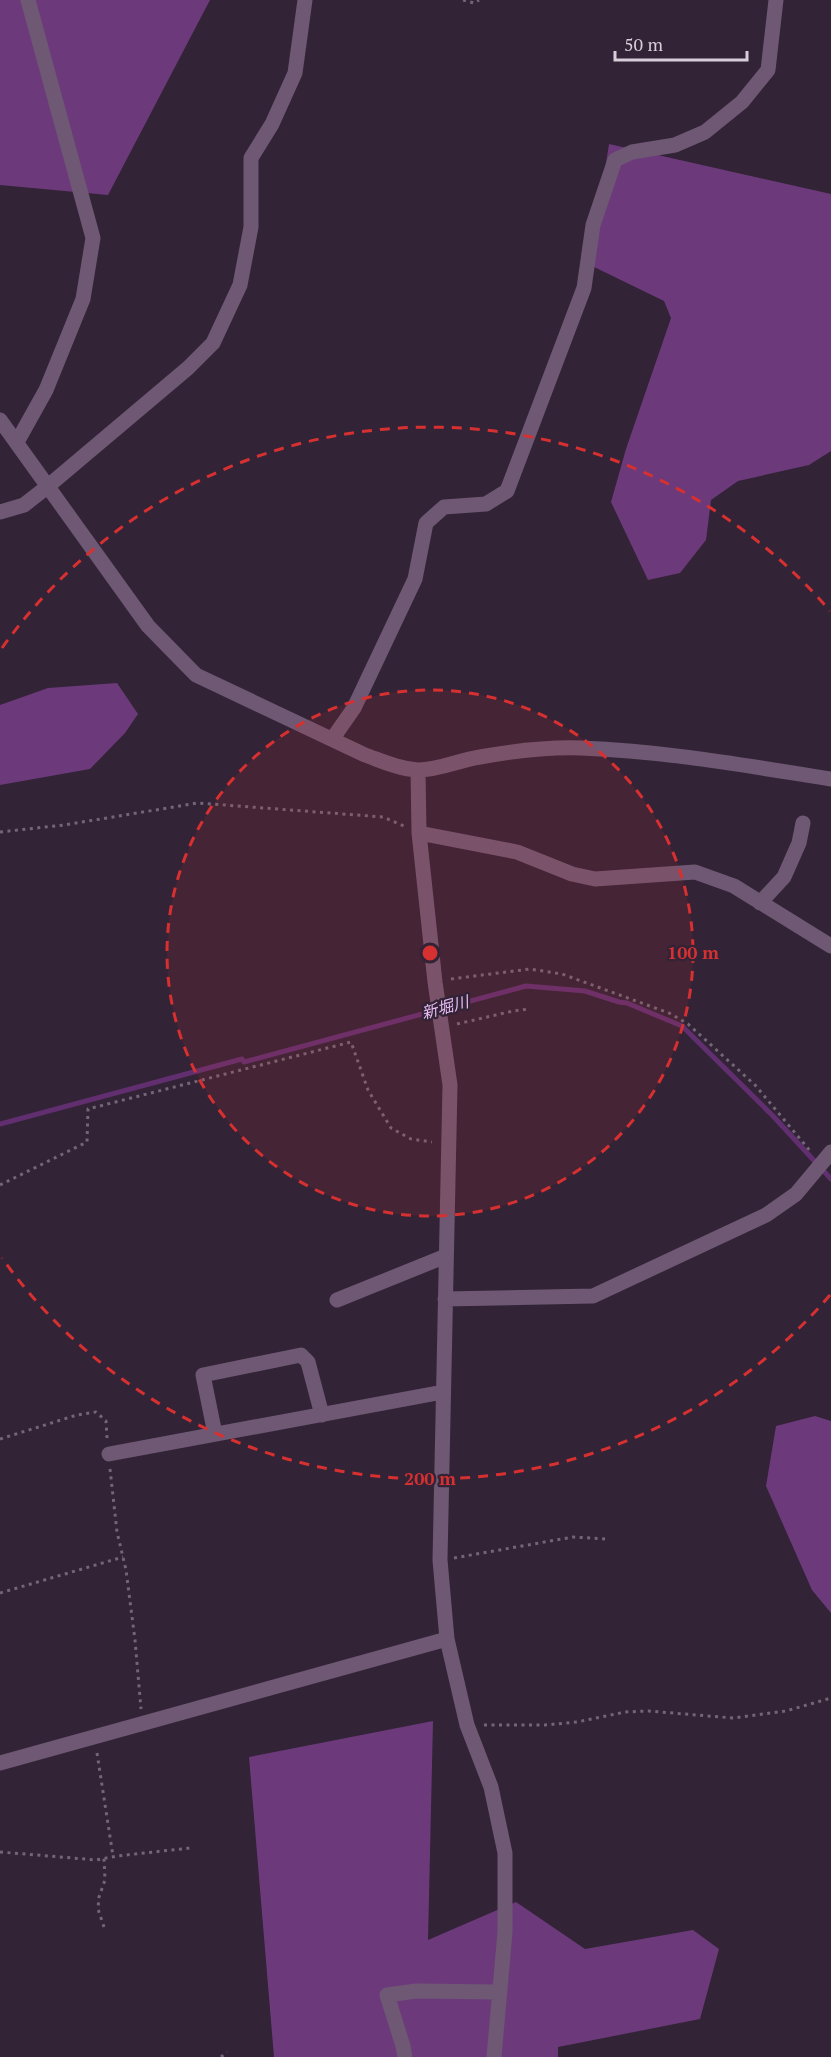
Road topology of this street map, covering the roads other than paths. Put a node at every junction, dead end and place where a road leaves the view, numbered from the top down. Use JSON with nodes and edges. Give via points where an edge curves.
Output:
{"nodes":[{"id":1,"x":28,"y":0,"type":"edge"},
{"id":2,"x":305,"y":0,"type":"edge"},
{"id":3,"x":776,"y":0,"type":"edge"},
{"id":4,"x":0,"y":420,"type":"edge"},
{"id":5,"x":17,"y":442,"type":"junction"},
{"id":6,"x":47,"y":487,"type":"junction"},
{"id":7,"x":0,"y":512,"type":"edge"},
{"id":8,"x":333,"y":738,"type":"junction"},
{"id":9,"x":418,"y":770,"type":"junction"},
{"id":10,"x":831,"y":779,"type":"edge"},
{"id":11,"x":803,"y":823,"type":"dead end"},
{"id":12,"x":419,"y":833,"type":"junction"},
{"id":13,"x":760,"y":903,"type":"junction"},
{"id":14,"x":831,"y":946,"type":"edge"},
{"id":15,"x":826,"y":1157,"type":"edge"},
{"id":16,"x":446,"y":1256,"type":"junction"},
{"id":17,"x":445,"y":1299,"type":"junction"},
{"id":18,"x":337,"y":1300,"type":"dead end"},
{"id":19,"x":443,"y":1392,"type":"junction"},
{"id":20,"x":322,"y":1415,"type":"junction"},
{"id":21,"x":215,"y":1434,"type":"junction"},
{"id":22,"x":109,"y":1454,"type":"road end"},
{"id":23,"x":447,"y":1639,"type":"junction"},
{"id":24,"x":0,"y":1763,"type":"edge"},
{"id":25,"x":500,"y":1992,"type":"junction"},
{"id":26,"x":405,"y":2057,"type":"edge"},
{"id":27,"x":494,"y":2057,"type":"edge"}],
"edges":[{"from":1,"to":5,"type":"street","via":[[93,238],[83,299],[46,390]]},
{"from":2,"to":6,"type":"street","via":[[295,72],[272,124],[251,158],[251,227],[240,285],[213,343]]},
{"from":3,"to":8,"type":"street","via":[[768,70],[742,102],[705,132],[675,145],[632,152],[615,160],[593,225],[584,288],[507,491],[486,504],[444,507],[426,523],[415,579],[354,708]]},
{"from":4,"to":5,"type":"street"},
{"from":5,"to":6,"type":"street"},
{"from":6,"to":7,"type":"street","via":[[24,505]]},
{"from":6,"to":8,"type":"street","via":[[148,626],[196,675]]},
{"from":8,"to":9,"type":"street","via":[[386,763]]},
{"from":9,"to":10,"type":"street","via":[[478,757],[580,748],[676,756]]},
{"from":9,"to":12,"type":"street"},
{"from":11,"to":13,"type":"street","via":[[784,877]]},
{"from":12,"to":13,"type":"street","via":[[517,852],[595,879],[695,872],[734,886]]},
{"from":12,"to":16,"type":"street","via":[[450,1084]]},
{"from":13,"to":14,"type":"street"},
{"from":15,"to":17,"type":"street","via":[[796,1194],[766,1215],[593,1296]]},
{"from":16,"to":17,"type":"street"},
{"from":16,"to":18,"type":"street"},
{"from":17,"to":19,"type":"street"},
{"from":19,"to":20,"type":"street"},
{"from":19,"to":23,"type":"street","via":[[440,1560]]},
{"from":20,"to":21,"type":"street"},
{"from":20,"to":21,"type":"street","via":[[308,1362],[301,1355],[203,1375]]},
{"from":21,"to":22,"type":"street"},
{"from":23,"to":24,"type":"street"},
{"from":23,"to":25,"type":"street","via":[[467,1725],[491,1786],[505,1853]]},
{"from":25,"to":26,"type":"street","via":[[416,1991],[387,1995]]},
{"from":25,"to":27,"type":"street"}]}
